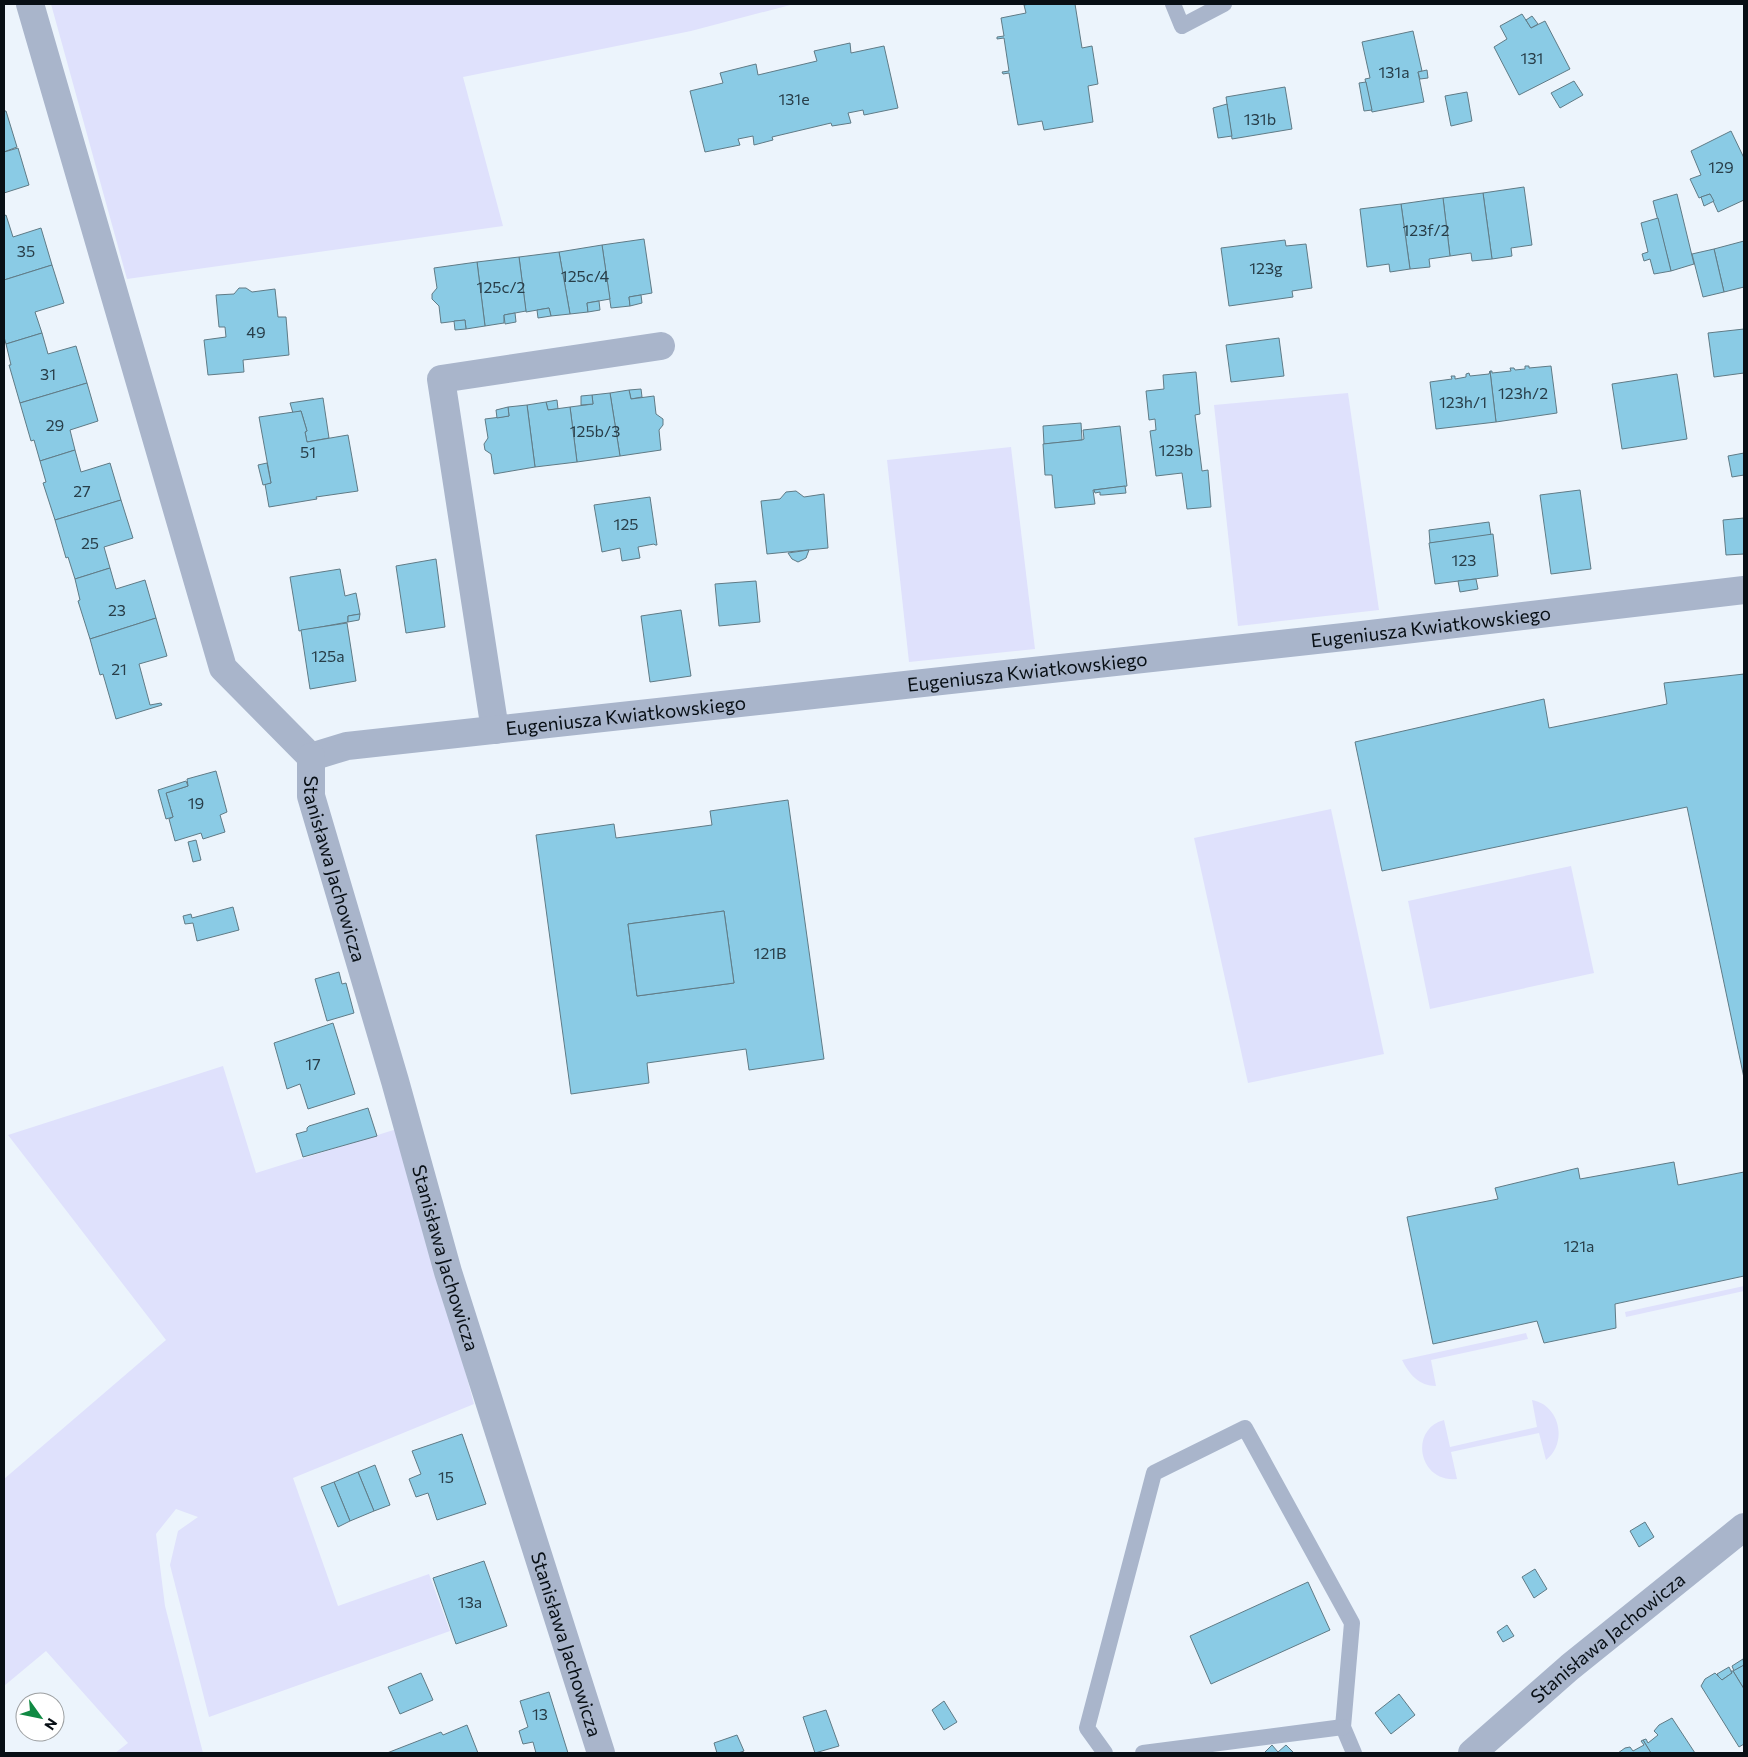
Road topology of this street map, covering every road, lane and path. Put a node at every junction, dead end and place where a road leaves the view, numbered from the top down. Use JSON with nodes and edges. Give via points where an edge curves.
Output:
{"nodes":[{"id":1,"x":30,"y":4,"type":"edge"},
{"id":2,"x":1173,"y":4,"type":"edge"},
{"id":3,"x":1224,"y":4,"type":"edge"},
{"id":4,"x":661,"y":346,"type":"dead end"},
{"id":5,"x":1744,"y":590,"type":"edge"},
{"id":6,"x":495,"y":730,"type":"junction"},
{"id":7,"x":311,"y":756,"type":"junction"},
{"id":8,"x":1744,"y":1526,"type":"edge"},
{"id":9,"x":1343,"y":1727,"type":"junction"},
{"id":10,"x":602,"y":1753,"type":"edge"},
{"id":11,"x":1105,"y":1753,"type":"edge"},
{"id":12,"x":1143,"y":1753,"type":"edge"},
{"id":13,"x":1354,"y":1753,"type":"edge"},
{"id":14,"x":1472,"y":1753,"type":"edge"}],
"edges":[{"from":1,"to":7,"type":"street","via":[[223,668]]},
{"from":2,"to":3,"type":"lane","via":[[1182,26]]},
{"from":4,"to":6,"type":"street","via":[[441,379]]},
{"from":5,"to":6,"type":"street","name":"Eugeniusza Kwiatkowskiego"},
{"from":6,"to":7,"type":"street","name":"Eugeniusza Kwiatkowskiego","via":[[347,746]]},
{"from":7,"to":10,"type":"street","name":"Stanisława Jachowicza","via":[[311,796],[448,1272]]},
{"from":8,"to":14,"type":"street","name":"Stanisława Jachowicza","via":[[1570,1667]]},
{"from":9,"to":11,"type":"lane","via":[[1352,1623],[1245,1428],[1154,1473],[1086,1728]]},
{"from":9,"to":12,"type":"lane"},
{"from":9,"to":13,"type":"lane"}]}
